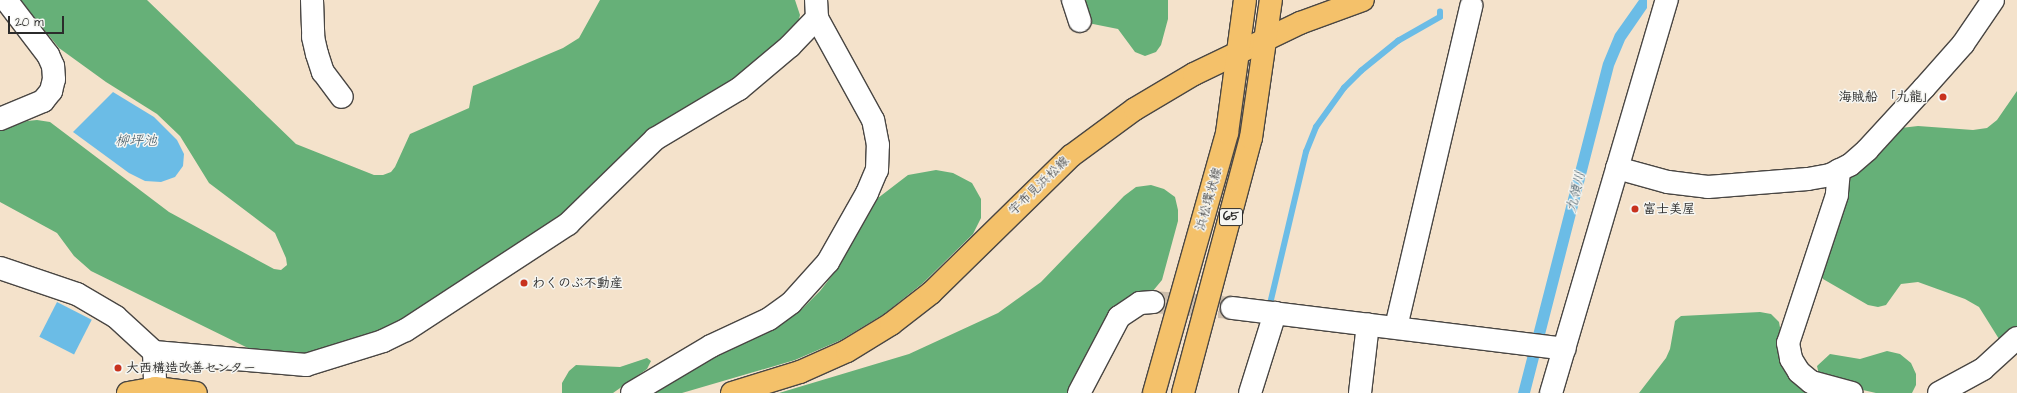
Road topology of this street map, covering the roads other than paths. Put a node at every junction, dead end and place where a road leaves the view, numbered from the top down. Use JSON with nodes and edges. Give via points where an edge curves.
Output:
{"nodes":[{"id":1,"x":6,"y":0,"type":"edge"},
{"id":2,"x":312,"y":0,"type":"edge"},
{"id":3,"x":1072,"y":0,"type":"edge"},
{"id":4,"x":1245,"y":0,"type":"edge"},
{"id":5,"x":1270,"y":0,"type":"edge"},
{"id":6,"x":1363,"y":0,"type":"edge"},
{"id":7,"x":1666,"y":0,"type":"edge"},
{"id":8,"x":1993,"y":0,"type":"edge"},
{"id":9,"x":816,"y":5,"type":"edge"},
{"id":10,"x":1471,"y":6,"type":"dead end"},
{"id":11,"x":1080,"y":21,"type":"dead end"},
{"id":12,"x":1267,"y":39,"type":"junction"},
{"id":13,"x":1238,"y":53,"type":"junction"},
{"id":14,"x":342,"y":97,"type":"dead end"},
{"id":15,"x":0,"y":120,"type":"edge"},
{"id":16,"x":1617,"y":168,"type":"junction"},
{"id":17,"x":1840,"y":170,"type":"junction"},
{"id":18,"x":0,"y":268,"type":"edge"},
{"id":19,"x":1153,"y":302,"type":"tunnel mouth"},
{"id":20,"x":1232,"y":308,"type":"tunnel mouth"},
{"id":21,"x":1275,"y":313,"type":"junction"},
{"id":22,"x":1368,"y":324,"type":"junction"},
{"id":23,"x":1396,"y":327,"type":"junction"},
{"id":24,"x":2017,"y":338,"type":"edge"},
{"id":25,"x":1545,"y":345,"type":"junction"},
{"id":26,"x":154,"y":352,"type":"junction"},
{"id":27,"x":155,"y":388,"type":"junction"},
{"id":28,"x":128,"y":393,"type":"edge"},
{"id":29,"x":196,"y":393,"type":"edge"},
{"id":30,"x":632,"y":393,"type":"edge"},
{"id":31,"x":732,"y":393,"type":"edge"},
{"id":32,"x":1079,"y":393,"type":"edge"},
{"id":33,"x":1154,"y":393,"type":"edge"},
{"id":34,"x":1183,"y":393,"type":"edge"},
{"id":35,"x":1250,"y":393,"type":"edge"},
{"id":36,"x":1360,"y":393,"type":"edge"},
{"id":37,"x":1551,"y":393,"type":"edge"},
{"id":38,"x":1852,"y":393,"type":"edge"},
{"id":39,"x":1939,"y":393,"type":"edge"}],
"edges":[{"from":1,"to":15,"type":"street","via":[[48,55],[53,66],[54,79],[51,91],[43,101]]},
{"from":2,"to":14,"type":"street","via":[[313,36],[322,72]]},
{"from":3,"to":11,"type":"street"},
{"from":4,"to":13,"type":"main road","name":"浜松環状線","number":"65"},
{"from":5,"to":12,"type":"main road","name":"浜松環状線","number":"65"},
{"from":6,"to":12,"type":"main road","name":"宇布見浜松線","via":[[1300,23]]},
{"from":7,"to":16,"type":"street"},
{"from":8,"to":17,"type":"street","via":[[1944,67],[1867,150]]},
{"from":9,"to":26,"type":"street","via":[[790,46],[739,89],[655,138],[568,224],[406,330],[383,341],[306,365]]},
{"from":9,"to":30,"type":"street","via":[[873,120],[878,145],[877,170],[867,194],[828,262],[792,303],[769,319],[699,352]]},
{"from":10,"to":23,"type":"street"},
{"from":12,"to":13,"type":"main road","name":"宇布見浜松線"},
{"from":12,"to":34,"type":"main road","name":"浜松環状線","number":"65","via":[[1252,138]]},
{"from":13,"to":31,"type":"main road","name":"宇布見浜松線","via":[[1169,88],[1090,141],[1042,182],[931,293],[891,324],[847,351],[800,372]]},
{"from":13,"to":33,"type":"main road","name":"浜松環状線","number":"65","via":[[1232,102],[1219,167]]},
{"from":16,"to":17,"type":"street","via":[[1674,184],[1708,188],[1808,179],[1830,175]]},
{"from":16,"to":25,"type":"street"},
{"from":17,"to":38,"type":"street","via":[[1837,195],[1788,343],[1791,359],[1799,372],[1811,382]]},
{"from":18,"to":26,"type":"street","via":[[77,294],[116,317]]},
{"from":19,"to":32,"type":"street","via":[[1140,303],[1119,317]]},
{"from":20,"to":21,"type":"street"},
{"from":21,"to":22,"type":"street"},
{"from":21,"to":35,"type":"street"},
{"from":22,"to":23,"type":"street"},
{"from":22,"to":36,"type":"street"},
{"from":23,"to":25,"type":"street"},
{"from":24,"to":39,"type":"street","via":[[1983,369]]},
{"from":25,"to":37,"type":"street"},
{"from":26,"to":27,"type":"street"},
{"from":27,"to":28,"type":"main road"},
{"from":27,"to":29,"type":"main road"}]}
